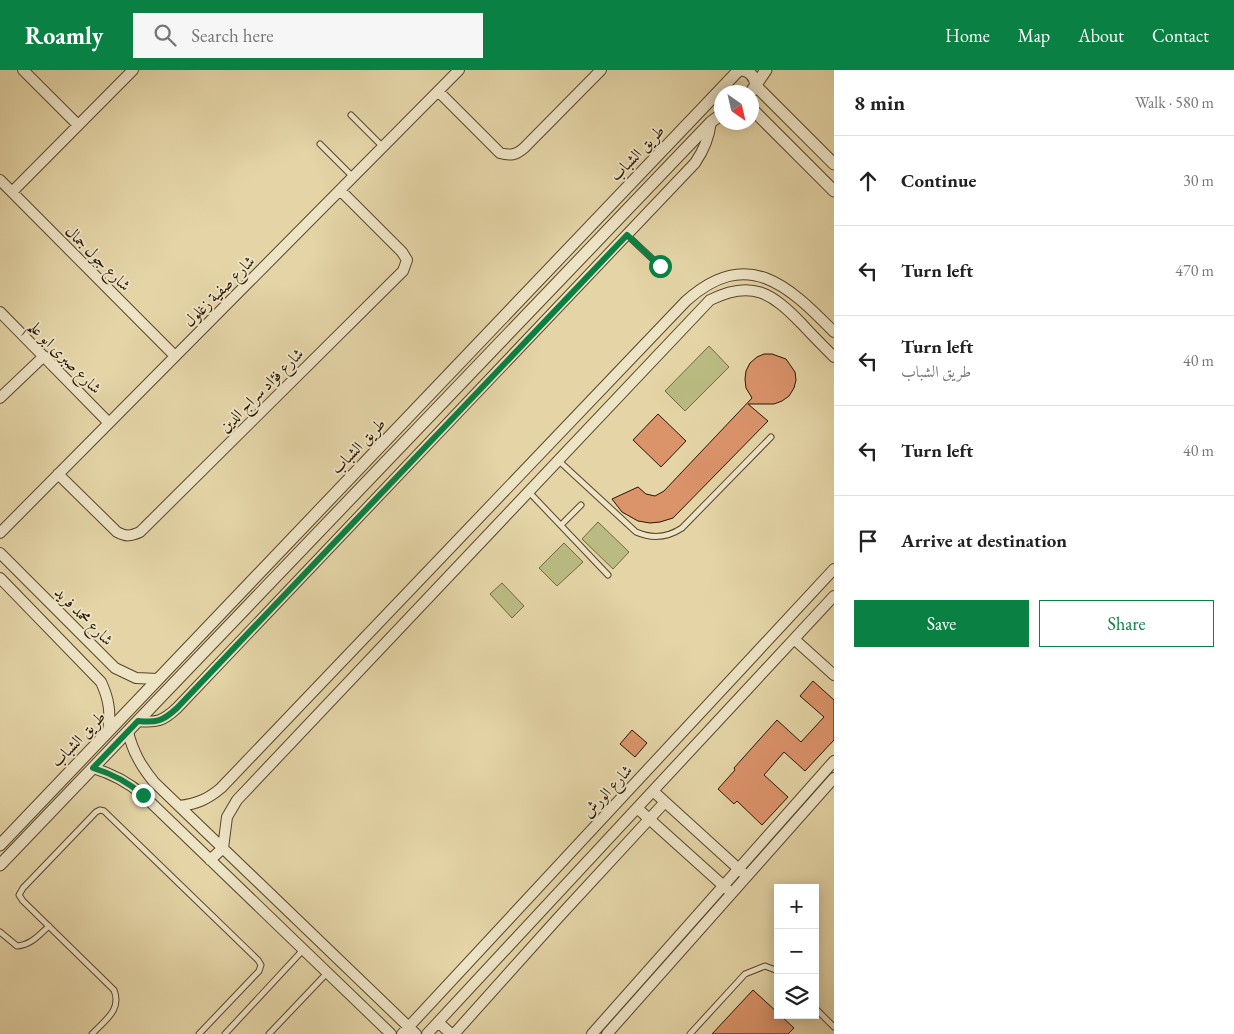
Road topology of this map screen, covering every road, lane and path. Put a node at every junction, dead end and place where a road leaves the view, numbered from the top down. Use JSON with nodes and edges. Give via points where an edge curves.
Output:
{"nodes":[{"id":1,"x":23,"y":70,"type":"edge"},
{"id":2,"x":133,"y":70,"type":"edge"},
{"id":3,"x":459,"y":70,"type":"edge"},
{"id":4,"x":601,"y":70,"type":"edge"},
{"id":5,"x":741,"y":70,"type":"edge"},
{"id":6,"x":766,"y":70,"type":"edge"},
{"id":7,"x":729,"y":85,"type":"edge"},
{"id":8,"x":754,"y":85,"type":"edge"},
{"id":9,"x":757,"y":85,"type":"edge"},
{"id":10,"x":438,"y":91,"type":"junction"},
{"id":11,"x":759,"y":94,"type":"edge"},
{"id":12,"x":714,"y":102,"type":"edge"},
{"id":13,"x":351,"y":115,"type":"dead end"},
{"id":14,"x":759,"y":116,"type":"edge"},
{"id":15,"x":714,"y":120,"type":"edge"},
{"id":16,"x":711,"y":122,"type":"junction"},
{"id":17,"x":78,"y":125,"type":"junction"},
{"id":18,"x":320,"y":144,"type":"dead end"},
{"id":19,"x":383,"y":147,"type":"junction"},
{"id":20,"x":834,"y":164,"type":"edge"},
{"id":21,"x":353,"y":177,"type":"junction"},
{"id":22,"x":0,"y":180,"type":"edge"},
{"id":23,"x":340,"y":190,"type":"junction"},
{"id":24,"x":834,"y":191,"type":"edge"},
{"id":25,"x":12,"y":192,"type":"junction"},
{"id":26,"x":627,"y":235,"type":"junction"},
{"id":27,"x":660,"y":266,"type":"dead end"},
{"id":28,"x":0,"y":312,"type":"edge"},
{"id":29,"x":834,"y":332,"type":"edge"},
{"id":30,"x":44,"y":356,"type":"junction"},
{"id":31,"x":175,"y":356,"type":"junction"},
{"id":32,"x":834,"y":357,"type":"edge"},
{"id":33,"x":0,"y":398,"type":"edge"},
{"id":34,"x":593,"y":400,"type":"junction"},
{"id":35,"x":605,"y":412,"type":"junction"},
{"id":36,"x":109,"y":423,"type":"junction"},
{"id":37,"x":771,"y":437,"type":"dead end"},
{"id":38,"x":558,"y":461,"type":"junction"},
{"id":39,"x":58,"y":474,"type":"junction"},
{"id":40,"x":529,"y":492,"type":"junction"},
{"id":41,"x":581,"y":505,"type":"dead end"},
{"id":42,"x":561,"y":526,"type":"junction"},
{"id":43,"x":467,"y":532,"type":"junction"},
{"id":44,"x":0,"y":533,"type":"edge"},
{"id":45,"x":479,"y":544,"type":"junction"},
{"id":46,"x":0,"y":553,"type":"edge"},
{"id":47,"x":834,"y":569,"type":"edge"},
{"id":48,"x":608,"y":574,"type":"dead end"},
{"id":49,"x":0,"y":578,"type":"edge"},
{"id":50,"x":408,"y":593,"type":"junction"},
{"id":51,"x":834,"y":596,"type":"edge"},
{"id":52,"x":421,"y":605,"type":"junction"},
{"id":53,"x":794,"y":639,"type":"junction"},
{"id":54,"x":106,"y":660,"type":"junction"},
{"id":55,"x":93,"y":672,"type":"junction"},
{"id":56,"x":834,"y":675,"type":"edge"},
{"id":57,"x":158,"y":679,"type":"junction"},
{"id":58,"x":138,"y":721,"type":"junction"},
{"id":59,"x":108,"y":732,"type":"junction"},
{"id":60,"x":128,"y":732,"type":"junction"},
{"id":61,"x":834,"y":761,"type":"edge"},
{"id":62,"x":93,"y":768,"type":"junction"},
{"id":63,"x":834,"y":778,"type":"edge"},
{"id":64,"x":653,"y":790,"type":"junction"},
{"id":65,"x":665,"y":802,"type":"junction"},
{"id":66,"x":179,"y":806,"type":"junction"},
{"id":67,"x":637,"y":808,"type":"junction"},
{"id":68,"x":649,"y":819,"type":"junction"},
{"id":69,"x":0,"y":844,"type":"edge"},
{"id":70,"x":223,"y":848,"type":"junction"},
{"id":71,"x":210,"y":860,"type":"junction"},
{"id":72,"x":0,"y":865,"type":"edge"},
{"id":73,"x":738,"y":868,"type":"junction"},
{"id":74,"x":747,"y":876,"type":"junction"},
{"id":75,"x":722,"y":885,"type":"junction"},
{"id":76,"x":731,"y":893,"type":"junction"},
{"id":77,"x":49,"y":926,"type":"junction"},
{"id":78,"x":0,"y":932,"type":"edge"},
{"id":79,"x":304,"y":950,"type":"junction"},
{"id":80,"x":774,"y":969,"type":"edge"},
{"id":81,"x":327,"y":972,"type":"junction"},
{"id":82,"x":819,"y":1012,"type":"edge"},
{"id":83,"x":438,"y":1022,"type":"junction"},
{"id":84,"x":834,"y":1026,"type":"edge"},
{"id":85,"x":409,"y":1032,"type":"edge"},
{"id":86,"x":92,"y":1034,"type":"edge"},
{"id":87,"x":199,"y":1034,"type":"edge"},
{"id":88,"x":225,"y":1034,"type":"edge"},
{"id":89,"x":269,"y":1034,"type":"edge"},
{"id":90,"x":391,"y":1034,"type":"edge"},
{"id":91,"x":427,"y":1034,"type":"edge"},
{"id":92,"x":453,"y":1034,"type":"edge"},
{"id":93,"x":592,"y":1034,"type":"edge"},
{"id":94,"x":607,"y":1034,"type":"edge"},
{"id":95,"x":690,"y":1034,"type":"edge"}],
"edges":[{"from":1,"to":17,"type":"street"},
{"from":2,"to":17,"type":"street"},
{"from":3,"to":10,"type":"street","name":"شارع صفية زغلول"},
{"from":4,"to":10,"type":"street","via":[[519,153],[512,155],[500,153]]},
{"from":5,"to":7,"type":"street","name":"طريق الشباب"},
{"from":5,"to":8,"type":"street","via":[[752,74]]},
{"from":6,"to":9,"type":"street"},
{"from":10,"to":19,"type":"street","name":"شارع صفية زغلول"},
{"from":11,"to":20,"type":"street"},
{"from":12,"to":57,"type":"street","name":"طريق الشباب"},
{"from":13,"to":19,"type":"lane"},
{"from":14,"to":24,"type":"street"},
{"from":15,"to":16,"type":"street","name":"طريق الشباب"},
{"from":16,"to":26,"type":"street","via":[[704,151]]},
{"from":16,"to":58,"type":"street","name":"طريق الشباب"},
{"from":17,"to":25,"type":"street"},
{"from":18,"to":21,"type":"lane"},
{"from":19,"to":21,"type":"street","name":"شارع صفية زغلول"},
{"from":21,"to":23,"type":"street","name":"شارع صفية زغلول"},
{"from":22,"to":25,"type":"street","name":"شارع جول جمال"},
{"from":23,"to":31,"type":"street","name":"شارع صفية زغلول"},
{"from":23,"to":39,"type":"street","name":"شارع فؤاد سراج الدين","via":[[402,252],[407,260],[403,270],[140,532],[124,536],[117,532]]},
{"from":25,"to":31,"type":"street","name":"شارع جول جمال"},
{"from":26,"to":27,"type":"lane"},
{"from":26,"to":58,"type":"street","via":[[177,708],[166,718],[153,723]]},
{"from":28,"to":30,"type":"street","name":"شارع صبرى ابو علم"},
{"from":29,"to":34,"type":"street","via":[[780,284],[761,276],[741,274],[720,278],[702,287],[686,301]]},
{"from":30,"to":33,"type":"street"},
{"from":30,"to":36,"type":"street","name":"شارع صبرى ابو علم"},
{"from":31,"to":36,"type":"street","name":"شارع صفية زغلول"},
{"from":32,"to":35,"type":"street","via":[[774,298],[742,290],[726,293],[710,300]]},
{"from":34,"to":35,"type":"street"},
{"from":34,"to":43,"type":"street"},
{"from":35,"to":38,"type":"street"},
{"from":36,"to":39,"type":"street","name":"شارع صفية زغلول"},
{"from":37,"to":38,"type":"lane","via":[[682,528],[659,537],[636,532]]},
{"from":38,"to":40,"type":"street"},
{"from":39,"to":44,"type":"street","name":"شارع صفية زغلول"},
{"from":40,"to":42,"type":"lane"},
{"from":40,"to":45,"type":"street"},
{"from":41,"to":42,"type":"lane"},
{"from":42,"to":48,"type":"lane"},
{"from":43,"to":45,"type":"street"},
{"from":43,"to":50,"type":"street"},
{"from":45,"to":52,"type":"street"},
{"from":46,"to":54,"type":"street","name":"شارع محمد فريد"},
{"from":47,"to":85,"type":"street","name":"شارع الورش"},
{"from":49,"to":55,"type":"street","name":"شارع محمد فريد","via":[[7,589]]},
{"from":50,"to":52,"type":"street"},
{"from":50,"to":66,"type":"street","via":[[221,788],[209,798]]},
{"from":51,"to":53,"type":"street","name":"شارع الورش"},
{"from":52,"to":70,"type":"street","via":[[237,800],[228,817]]},
{"from":53,"to":56,"type":"street"},
{"from":53,"to":64,"type":"street","name":"شارع الورش"},
{"from":54,"to":55,"type":"street","via":[[103,670]]},
{"from":54,"to":57,"type":"street","name":"شارع محمد فريد","via":[[125,674]]},
{"from":55,"to":59,"type":"street","name":"شارع محمد فريد","via":[[107,694],[110,706]]},
{"from":57,"to":59,"type":"street","name":"طريق الشباب"},
{"from":58,"to":60,"type":"street","name":"طريق الشباب"},
{"from":59,"to":69,"type":"street","name":"طريق الشباب"},
{"from":60,"to":62,"type":"street","name":"طريق الشباب"},
{"from":60,"to":66,"type":"street","via":[[142,767]]},
{"from":61,"to":73,"type":"street"},
{"from":62,"to":71,"type":"street","via":[[128,783]]},
{"from":62,"to":72,"type":"street","name":"طريق الشباب"},
{"from":63,"to":74,"type":"street"},
{"from":64,"to":65,"type":"street"},
{"from":64,"to":67,"type":"street","name":"شارع الورش"},
{"from":65,"to":68,"type":"street"},
{"from":65,"to":73,"type":"street"},
{"from":66,"to":70,"type":"street"},
{"from":67,"to":68,"type":"street"},
{"from":67,"to":83,"type":"street","name":"شارع الورش"},
{"from":68,"to":75,"type":"street"},
{"from":68,"to":92,"type":"street"},
{"from":70,"to":71,"type":"street"},
{"from":70,"to":85,"type":"street"},
{"from":71,"to":79,"type":"street"},
{"from":73,"to":74,"type":"street"},
{"from":73,"to":75,"type":"street"},
{"from":74,"to":76,"type":"street"},
{"from":75,"to":76,"type":"street"},
{"from":75,"to":93,"type":"street"},
{"from":76,"to":94,"type":"street"},
{"from":77,"to":78,"type":"lane","via":[[32,941],[16,946]]},
{"from":77,"to":86,"type":"lane","via":[[114,990],[118,1000],[115,1009]]},
{"from":77,"to":87,"type":"lane","via":[[19,895],[100,810],[261,966],[259,972]]},
{"from":79,"to":81,"type":"street"},
{"from":79,"to":88,"type":"lane"},
{"from":80,"to":95,"type":"lane","via":[[765,966],[745,974]]},
{"from":81,"to":89,"type":"lane"},
{"from":81,"to":90,"type":"street"},
{"from":82,"to":84,"type":"lane"},
{"from":83,"to":91,"type":"street","name":"شارع الورش"},
{"from":83,"to":92,"type":"street"}]}
